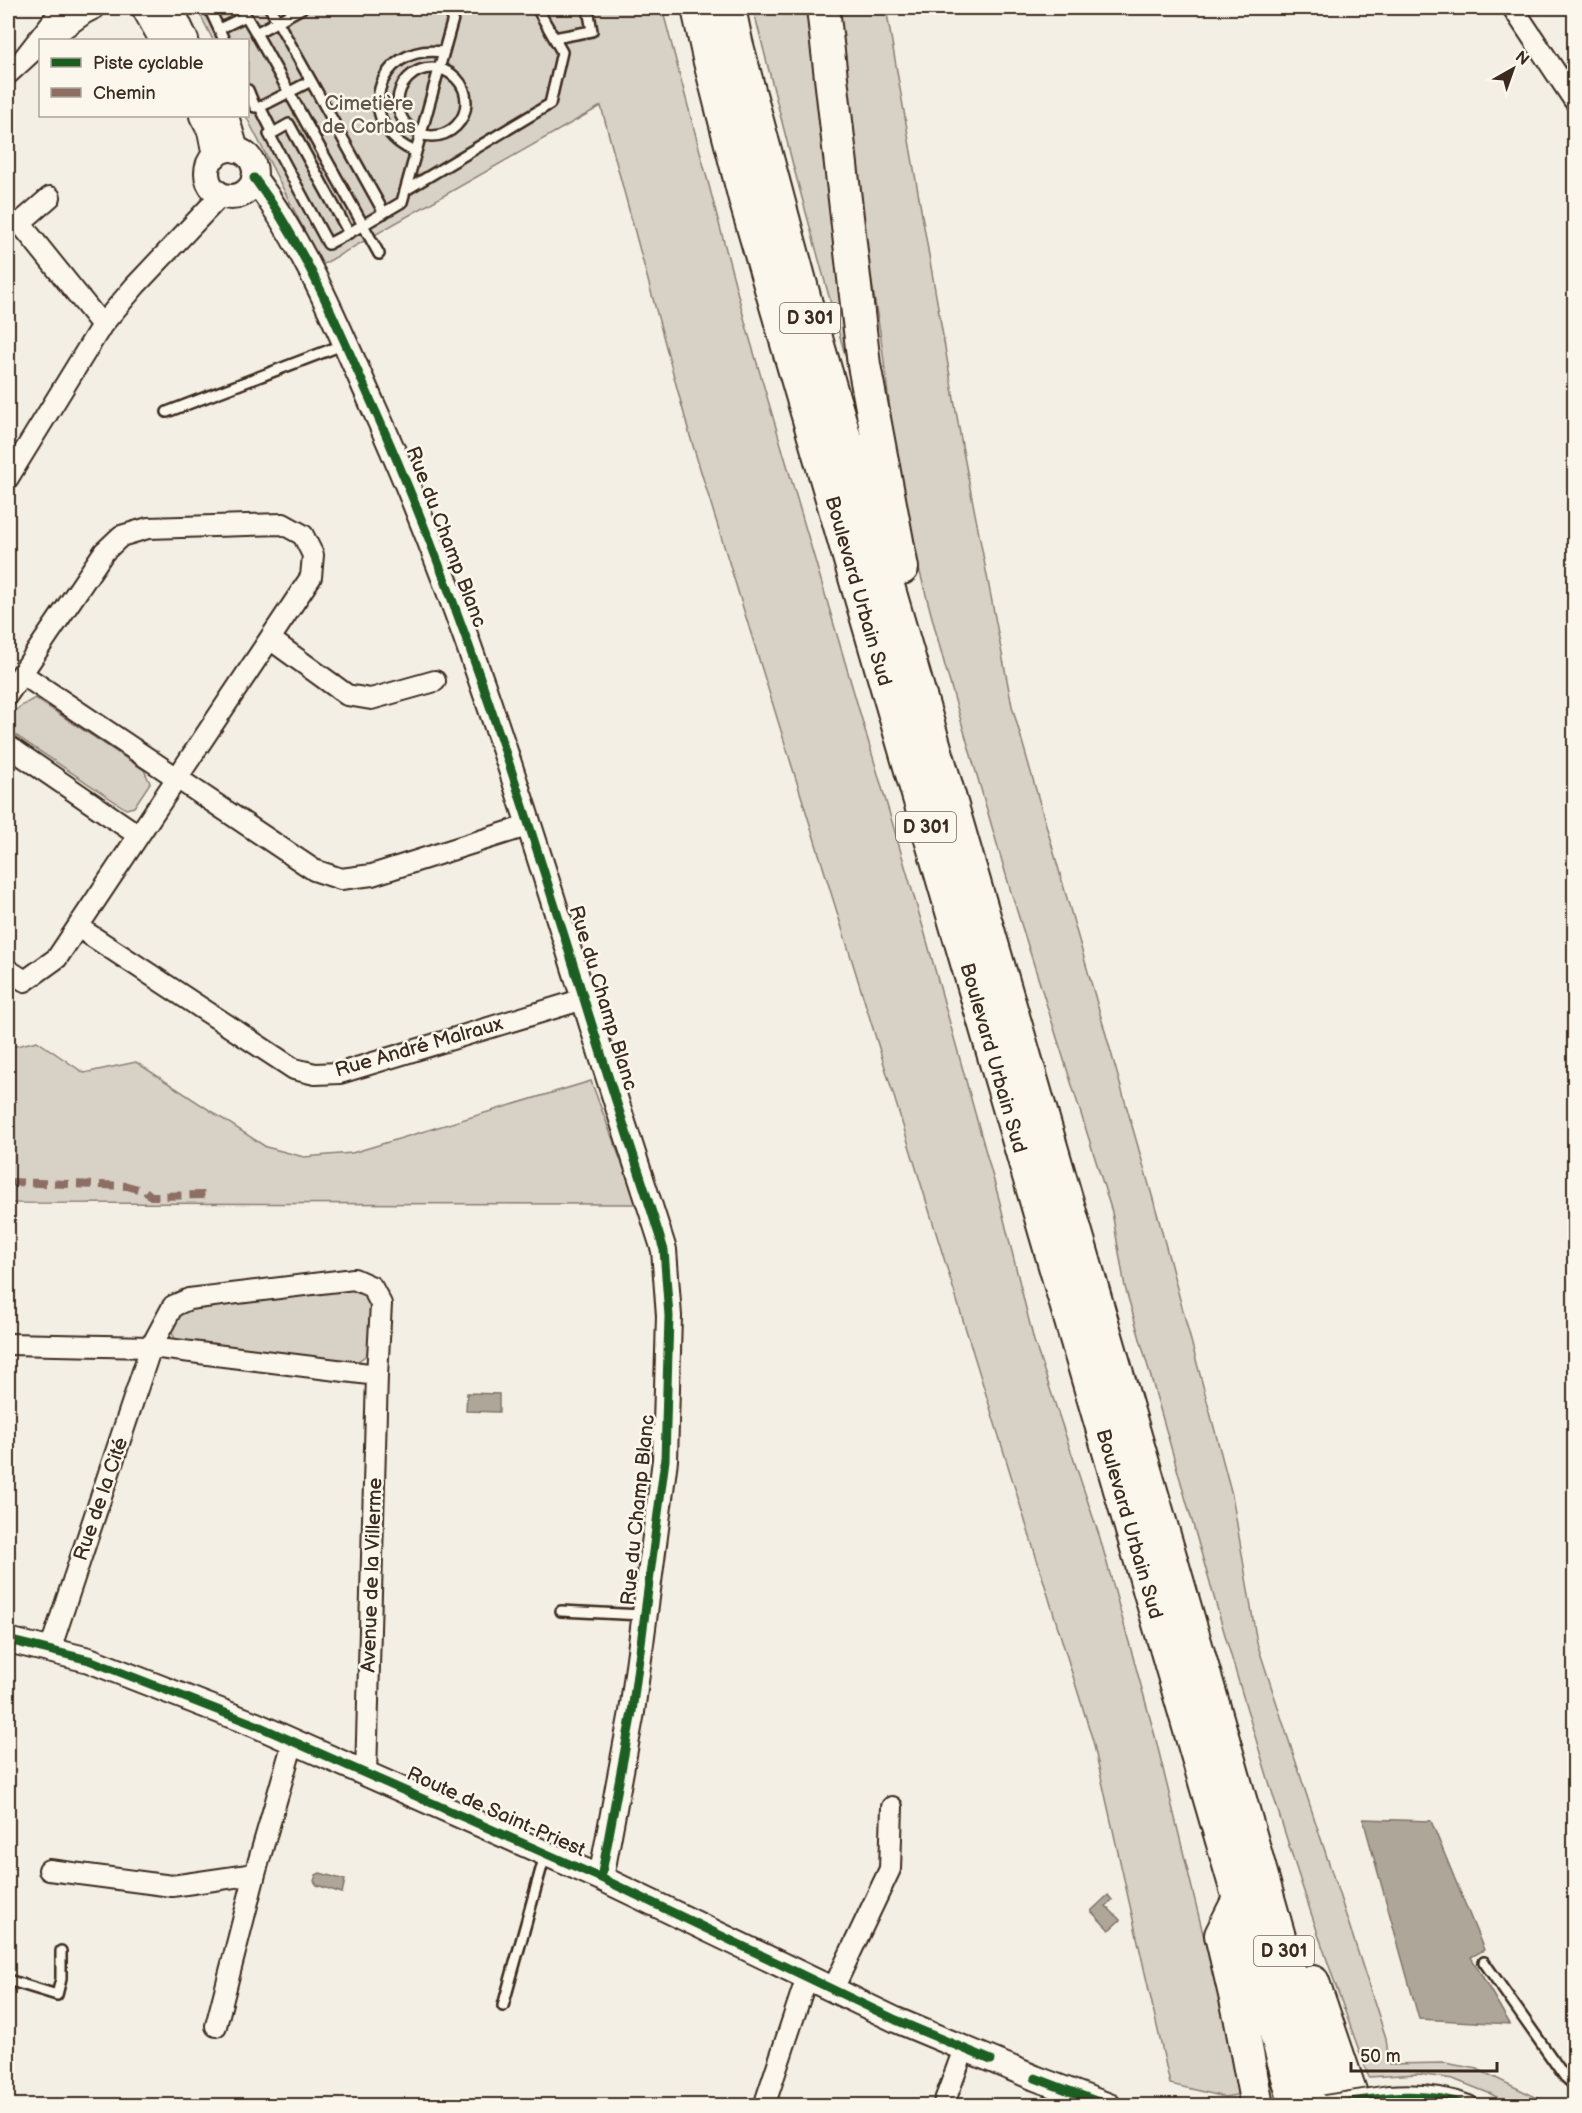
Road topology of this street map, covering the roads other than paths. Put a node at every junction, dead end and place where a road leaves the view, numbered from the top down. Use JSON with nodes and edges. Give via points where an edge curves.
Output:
{"nodes":[{"id":1,"x":63,"y":8,"type":"edge"},
{"id":2,"x":95,"y":8,"type":"edge"},
{"id":3,"x":144,"y":8,"type":"edge"},
{"id":4,"x":171,"y":8,"type":"edge"},
{"id":5,"x":209,"y":8,"type":"edge"},
{"id":6,"x":270,"y":8,"type":"edge"},
{"id":7,"x":302,"y":8,"type":"edge"},
{"id":8,"x":456,"y":8,"type":"edge"},
{"id":9,"x":538,"y":8,"type":"edge"},
{"id":10,"x":588,"y":8,"type":"edge"},
{"id":11,"x":679,"y":8,"type":"edge"},
{"id":12,"x":698,"y":8,"type":"edge"},
{"id":13,"x":729,"y":8,"type":"edge"},
{"id":14,"x":823,"y":8,"type":"edge"},
{"id":15,"x":1513,"y":8,"type":"edge"},
{"id":16,"x":244,"y":12,"type":"edge"},
{"id":17,"x":277,"y":21,"type":"junction"},
{"id":18,"x":219,"y":29,"type":"junction"},
{"id":19,"x":256,"y":33,"type":"junction"},
{"id":20,"x":554,"y":38,"type":"junction"},
{"id":21,"x":49,"y":39,"type":"edge"},
{"id":22,"x":161,"y":39,"type":"edge"},
{"id":23,"x":186,"y":39,"type":"edge"},
{"id":24,"x":224,"y":39,"type":"edge"},
{"id":25,"x":39,"y":47,"type":"edge"},
{"id":26,"x":443,"y":52,"type":"junction"},
{"id":27,"x":24,"y":58,"type":"junction"},
{"id":28,"x":709,"y":58,"type":"junction"},
{"id":29,"x":438,"y":70,"type":"junction"},
{"id":30,"x":8,"y":74,"type":"edge"},
{"id":31,"x":311,"y":81,"type":"junction"},
{"id":32,"x":249,"y":92,"type":"edge"},
{"id":33,"x":289,"y":94,"type":"junction"},
{"id":34,"x":1575,"y":100,"type":"edge"},
{"id":35,"x":260,"y":107,"type":"junction"},
{"id":36,"x":203,"y":117,"type":"edge"},
{"id":37,"x":226,"y":117,"type":"edge"},
{"id":38,"x":303,"y":117,"type":"junction"},
{"id":39,"x":289,"y":124,"type":"junction"},
{"id":40,"x":273,"y":133,"type":"junction"},
{"id":41,"x":421,"y":133,"type":"junction"},
{"id":42,"x":416,"y":152,"type":"junction"},
{"id":43,"x":226,"y":153,"type":"junction"},
{"id":44,"x":254,"y":178,"type":"junction"},
{"id":45,"x":406,"y":190,"type":"junction"},
{"id":46,"x":220,"y":195,"type":"junction"},
{"id":47,"x":50,"y":197,"type":"dead end"},
{"id":48,"x":384,"y":213,"type":"junction"},
{"id":49,"x":363,"y":225,"type":"junction"},
{"id":50,"x":349,"y":233,"type":"junction"},
{"id":51,"x":379,"y":254,"type":"dead end"},
{"id":52,"x":102,"y":325,"type":"junction"},
{"id":53,"x":345,"y":344,"type":"junction"},
{"id":54,"x":167,"y":412,"type":"dead end"},
{"id":55,"x":8,"y":478,"type":"edge"},
{"id":56,"x":900,"y":625,"type":"junction"},
{"id":57,"x":270,"y":639,"type":"junction"},
{"id":58,"x":22,"y":674,"type":"junction"},
{"id":59,"x":435,"y":681,"type":"dead end"},
{"id":60,"x":8,"y":694,"type":"edge"},
{"id":61,"x":8,"y":746,"type":"edge"},
{"id":62,"x":176,"y":778,"type":"junction"},
{"id":63,"x":530,"y":825,"type":"junction"},
{"id":64,"x":138,"y":835,"type":"junction"},
{"id":65,"x":78,"y":927,"type":"junction"},
{"id":66,"x":8,"y":970,"type":"edge"},
{"id":67,"x":584,"y":999,"type":"junction"},
{"id":68,"x":8,"y":1344,"type":"edge"},
{"id":69,"x":152,"y":1347,"type":"junction"},
{"id":70,"x":377,"y":1375,"type":"junction"},
{"id":71,"x":561,"y":1611,"type":"dead end"},
{"id":72,"x":645,"y":1615,"type":"junction"},
{"id":73,"x":8,"y":1640,"type":"edge"},
{"id":74,"x":50,"y":1650,"type":"junction"},
{"id":75,"x":293,"y":1742,"type":"junction"},
{"id":76,"x":366,"y":1774,"type":"junction"},
{"id":77,"x":1240,"y":1796,"type":"junction"},
{"id":78,"x":892,"y":1807,"type":"dead end"},
{"id":79,"x":545,"y":1854,"type":"junction"},
{"id":80,"x":48,"y":1870,"type":"dead end"},
{"id":81,"x":255,"y":1874,"type":"junction"},
{"id":82,"x":601,"y":1878,"type":"junction"},
{"id":83,"x":1239,"y":1899,"type":"junction"},
{"id":84,"x":61,"y":1951,"type":"dead end"},
{"id":85,"x":1484,"y":1962,"type":"dead end"},
{"id":86,"x":807,"y":1977,"type":"junction"},
{"id":87,"x":8,"y":1980,"type":"edge"},
{"id":88,"x":833,"y":1989,"type":"junction"},
{"id":89,"x":503,"y":2006,"type":"dead end"},
{"id":90,"x":216,"y":2026,"type":"dead end"},
{"id":91,"x":964,"y":2049,"type":"junction"},
{"id":92,"x":1575,"y":2085,"type":"edge"},
{"id":93,"x":1101,"y":2104,"type":"edge"},
{"id":94,"x":765,"y":2106,"type":"edge"},
{"id":95,"x":943,"y":2106,"type":"edge"},
{"id":96,"x":1257,"y":2106,"type":"edge"},
{"id":97,"x":1296,"y":2106,"type":"edge"},
{"id":98,"x":1326,"y":2106,"type":"edge"},
{"id":99,"x":1355,"y":2106,"type":"edge"},
{"id":100,"x":1468,"y":2106,"type":"edge"}],
"edges":[{"from":1,"to":27,"type":"street"},
{"from":2,"to":21,"type":"street"},
{"from":3,"to":22,"type":"street"},
{"from":4,"to":23,"type":"street"},
{"from":5,"to":18,"type":"lane"},
{"from":6,"to":17,"type":"lane"},
{"from":7,"to":17,"type":"lane"},
{"from":8,"to":26,"type":"lane"},
{"from":9,"to":20,"type":"lane"},
{"from":10,"to":20,"type":"lane","via":[[592,31]]},
{"from":11,"to":28,"type":"highway","via":[[685,30]]},
{"from":12,"to":28,"type":"highway","name":"Boulevard Urbain Sud","number":"D 301"},
{"from":13,"to":56,"type":"highway","name":"Boulevard Urbain Sud","number":"D 301","via":[[803,292]]},
{"from":14,"to":56,"type":"highway","via":[[864,365],[906,588]]},
{"from":15,"to":34,"type":"street"},
{"from":16,"to":18,"type":"lane"},
{"from":16,"to":19,"type":"lane"},
{"from":17,"to":19,"type":"lane"},
{"from":17,"to":31,"type":"lane"},
{"from":18,"to":24,"type":"lane"},
{"from":19,"to":33,"type":"lane"},
{"from":20,"to":45,"type":"lane","via":[[562,52],[549,104]]},
{"from":25,"to":27,"type":"street"},
{"from":26,"to":29,"type":"lane"},
{"from":26,"to":42,"type":"lane","via":[[418,52],[396,63],[387,72],[378,94],[386,130],[394,140]]},
{"from":27,"to":30,"type":"street"},
{"from":28,"to":83,"type":"highway","name":"Boulevard Urbain Sud","number":"D 301","via":[[755,233]]},
{"from":29,"to":41,"type":"lane"},
{"from":29,"to":41,"type":"lane","via":[[410,77],[399,93],[399,113],[404,122]]},
{"from":29,"to":41,"type":"lane","via":[[460,82],[466,107],[459,122],[446,133]]},
{"from":31,"to":33,"type":"lane"},
{"from":31,"to":48,"type":"lane"},
{"from":32,"to":35,"type":"lane","via":[[255,107]]},
{"from":33,"to":35,"type":"lane"},
{"from":33,"to":38,"type":"lane"},
{"from":35,"to":40,"type":"lane"},
{"from":36,"to":43,"type":"street"},
{"from":37,"to":43,"type":"street"},
{"from":38,"to":39,"type":"lane"},
{"from":38,"to":49,"type":"lane"},
{"from":39,"to":40,"type":"lane"},
{"from":39,"to":50,"type":"lane"},
{"from":40,"to":50,"type":"lane","via":[[269,135],[328,244]]},
{"from":41,"to":42,"type":"lane"},
{"from":42,"to":45,"type":"lane"},
{"from":43,"to":44,"type":"street","via":[[249,158]]},
{"from":43,"to":46,"type":"street","via":[[207,169],[209,184]]},
{"from":44,"to":46,"type":"street","via":[[242,195]]},
{"from":44,"to":53,"type":"street","name":"Rue du Champ Blanc","via":[[278,211]]},
{"from":45,"to":48,"type":"lane","via":[[402,202]]},
{"from":46,"to":52,"type":"street"},
{"from":47,"to":52,"type":"street","via":[[20,223]]},
{"from":48,"to":49,"type":"lane"},
{"from":49,"to":50,"type":"lane"},
{"from":49,"to":51,"type":"lane"},
{"from":52,"to":55,"type":"street"},
{"from":53,"to":54,"type":"lane"},
{"from":53,"to":63,"type":"street","name":"Rue du Champ Blanc","via":[[405,478]]},
{"from":56,"to":77,"type":"highway","name":"Boulevard Urbain Sud","number":"D 301"},
{"from":57,"to":58,"type":"street","via":[[311,577],[313,555],[303,535],[283,524],[148,528],[122,536],[104,552]]},
{"from":57,"to":59,"type":"street","via":[[347,695],[371,699]]},
{"from":57,"to":62,"type":"street"},
{"from":58,"to":60,"type":"street"},
{"from":58,"to":62,"type":"street"},
{"from":61,"to":64,"type":"street"},
{"from":62,"to":63,"type":"street","via":[[314,870],[342,879],[372,875]]},
{"from":62,"to":64,"type":"street"},
{"from":63,"to":67,"type":"street","name":"Rue du Champ Blanc"},
{"from":64,"to":65,"type":"street"},
{"from":65,"to":66,"type":"street","via":[[57,958],[25,981]]},
{"from":65,"to":67,"type":"street","name":"Rue André Malraux","via":[[294,1069],[315,1074],[340,1073]]},
{"from":67,"to":72,"type":"street","name":"Rue du Champ Blanc","via":[[663,1250],[669,1317],[665,1460]]},
{"from":68,"to":69,"type":"street"},
{"from":69,"to":70,"type":"street"},
{"from":69,"to":70,"type":"street","name":"Avenue de la Villerme","via":[[173,1306],[189,1299],[354,1279],[372,1287],[381,1304]]},
{"from":69,"to":74,"type":"street","name":"Rue de la Cité"},
{"from":70,"to":76,"type":"street","name":"Avenue de la Villerme"},
{"from":71,"to":72,"type":"lane"},
{"from":72,"to":82,"type":"street","name":"Rue du Champ Blanc","via":[[632,1712]]},
{"from":73,"to":74,"type":"street","name":"Route de Saint-Priest"},
{"from":74,"to":75,"type":"street","name":"Route de Saint-Priest","via":[[89,1660]]},
{"from":75,"to":76,"type":"street","name":"Route de Saint-Priest"},
{"from":75,"to":81,"type":"street"},
{"from":76,"to":79,"type":"street","name":"Route de Saint-Priest"},
{"from":77,"to":98,"type":"highway","name":"Boulevard Urbain Sud","number":"D 301"},
{"from":77,"to":99,"type":"highway","via":[[1265,1821],[1308,1968]]},
{"from":78,"to":88,"type":"street","via":[[890,1869]]},
{"from":79,"to":82,"type":"street","name":"Route de Saint-Priest"},
{"from":79,"to":89,"type":"lane"},
{"from":80,"to":81,"type":"street","via":[[172,1886]]},
{"from":81,"to":90,"type":"street"},
{"from":82,"to":86,"type":"street","name":"Route de Saint-Priest"},
{"from":83,"to":96,"type":"highway","via":[[1221,1935]]},
{"from":83,"to":97,"type":"highway","name":"Boulevard Urbain Sud","number":"D 301"},
{"from":84,"to":87,"type":"lane","via":[[57,1995]]},
{"from":85,"to":92,"type":"lane","via":[[1565,2078]]},
{"from":86,"to":88,"type":"street","name":"Route de Saint-Priest"},
{"from":86,"to":94,"type":"street"},
{"from":88,"to":91,"type":"street","name":"Route de Saint-Priest"},
{"from":91,"to":93,"type":"street","name":"Route de Saint-Priest"},
{"from":91,"to":95,"type":"street"},
{"from":98,"to":100,"type":"street","bridge":true,"via":[[1420,2095]]}]}
